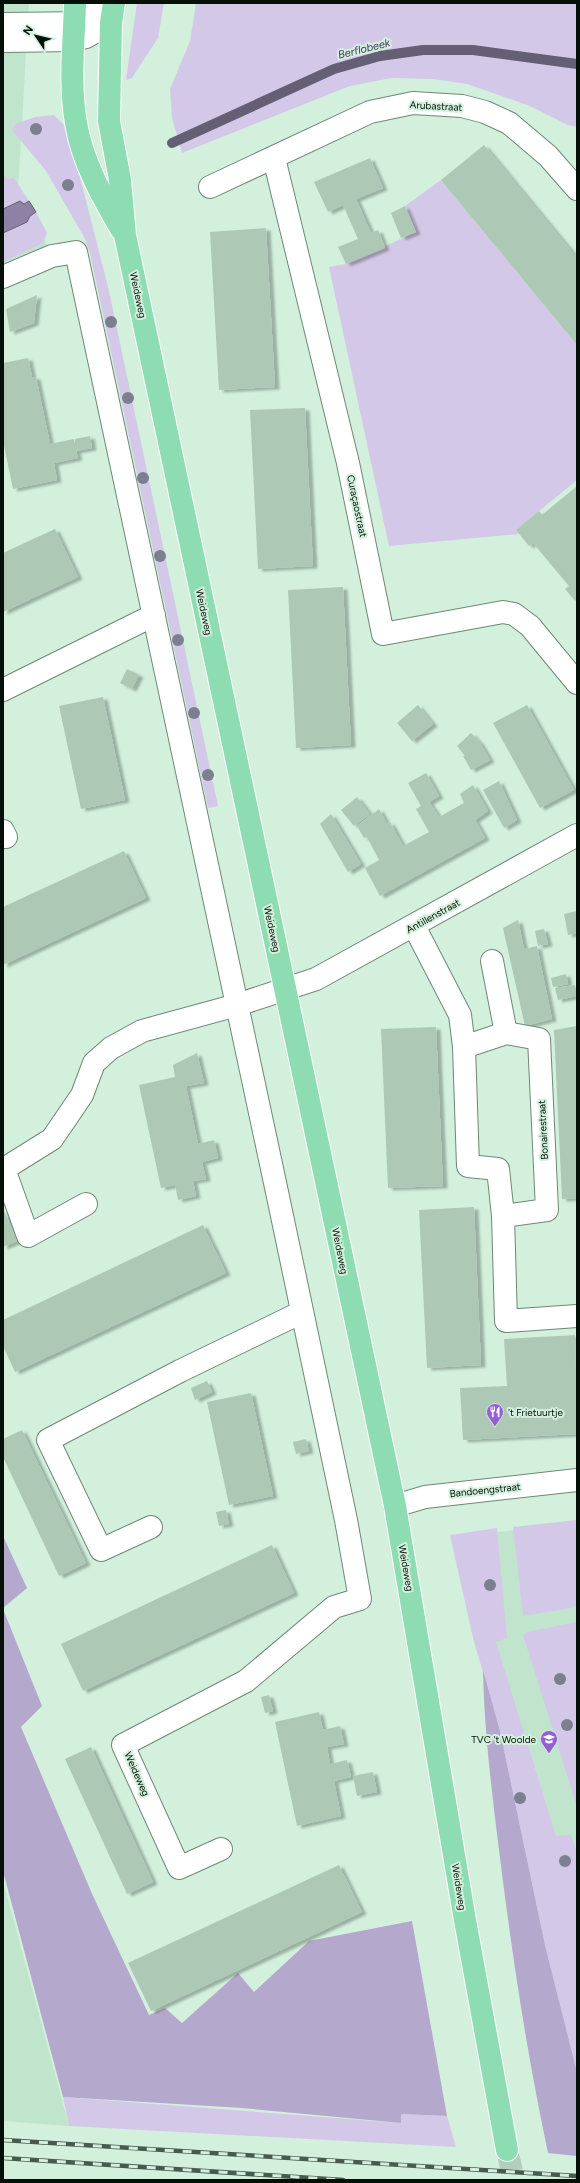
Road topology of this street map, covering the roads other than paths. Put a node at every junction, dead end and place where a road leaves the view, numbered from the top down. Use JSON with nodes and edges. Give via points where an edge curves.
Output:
{"nodes":[{"id":1,"x":89,"y":3,"type":"edge"},
{"id":2,"x":112,"y":13,"type":"edge"},
{"id":3,"x":74,"y":22,"type":"edge"},
{"id":4,"x":3,"y":24,"type":"edge"},
{"id":5,"x":3,"y":41,"type":"edge"},
{"id":6,"x":274,"y":158,"type":"junction"},
{"id":7,"x":210,"y":188,"type":"dead end"},
{"id":8,"x":577,"y":189,"type":"edge"},
{"id":9,"x":125,"y":235,"type":"junction"},
{"id":10,"x":3,"y":277,"type":"edge"},
{"id":11,"x":154,"y":615,"type":"junction"},
{"id":12,"x":577,"y":683,"type":"edge"},
{"id":13,"x":3,"y":690,"type":"edge"},
{"id":14,"x":577,"y":835,"type":"edge"},
{"id":15,"x":414,"y":926,"type":"junction"},
{"id":16,"x":492,"y":961,"type":"dead end"},
{"id":17,"x":285,"y":989,"type":"junction"},
{"id":18,"x":237,"y":1005,"type":"junction"},
{"id":19,"x":506,"y":1033,"type":"junction"},
{"id":20,"x":464,"y":1047,"type":"junction"},
{"id":21,"x":86,"y":1204,"type":"dead end"},
{"id":22,"x":503,"y":1216,"type":"junction"},
{"id":23,"x":302,"y":1312,"type":"junction"},
{"id":24,"x":577,"y":1316,"type":"edge"},
{"id":25,"x":577,"y":1480,"type":"edge"},
{"id":26,"x":395,"y":1506,"type":"junction"},
{"id":27,"x":151,"y":1527,"type":"dead end"},
{"id":28,"x":221,"y":1849,"type":"dead end"},
{"id":29,"x":507,"y":2150,"type":"tunnel mouth"}],
"edges":[{"from":1,"to":2,"type":"street"},
{"from":2,"to":3,"type":"street","via":[[86,37]]},
{"from":2,"to":9,"type":"main road","name":"Weideweg","via":[[109,121],[120,180]]},
{"from":3,"to":4,"type":"street"},
{"from":3,"to":5,"type":"street"},
{"from":3,"to":9,"type":"main road","name":"Weideweg","via":[[73,95],[81,145],[93,177]]},
{"from":6,"to":7,"type":"street","name":"Arubastraat"},
{"from":6,"to":8,"type":"street","name":"Arubastraat","via":[[370,112],[413,103],[462,106],[485,112],[509,123],[548,156]]},
{"from":6,"to":12,"type":"street","name":"Curaçaostraat","via":[[348,463],[383,634],[503,612],[514,614],[530,626]]},
{"from":9,"to":17,"type":"main road","name":"Weideweg"},
{"from":10,"to":11,"type":"street","name":"Weideweg","via":[[52,256],[76,252]]},
{"from":11,"to":13,"type":"street"},
{"from":11,"to":18,"type":"street","name":"Weideweg"},
{"from":14,"to":15,"type":"street","name":"Antillenstraat"},
{"from":15,"to":17,"type":"street","name":"Antillenstraat","via":[[316,979]]},
{"from":15,"to":20,"type":"street","via":[[460,1015]]},
{"from":16,"to":19,"type":"street"},
{"from":17,"to":18,"type":"street"},
{"from":17,"to":26,"type":"main road","name":"Weideweg"},
{"from":18,"to":21,"type":"street","via":[[142,1031],[111,1048],[94,1063],[82,1095],[52,1139],[4,1170],[28,1236]]},
{"from":18,"to":23,"type":"street","name":"Weideweg"},
{"from":19,"to":20,"type":"street","name":"Bonairestraat"},
{"from":19,"to":22,"type":"street","name":"Bonairestraat","via":[[538,1039],[546,1210]]},
{"from":20,"to":22,"type":"street","via":[[468,1166],[498,1168]]},
{"from":22,"to":24,"type":"street","via":[[506,1321]]},
{"from":23,"to":27,"type":"street","via":[[180,1371],[48,1440],[101,1550]]},
{"from":23,"to":28,"type":"street","name":"Weideweg","via":[[360,1599],[334,1607],[246,1681],[123,1745],[179,1868]]},
{"from":25,"to":26,"type":"street","name":"Bandoengstraat","via":[[425,1497]]},
{"from":26,"to":29,"type":"main road","name":"Weideweg"}]}
